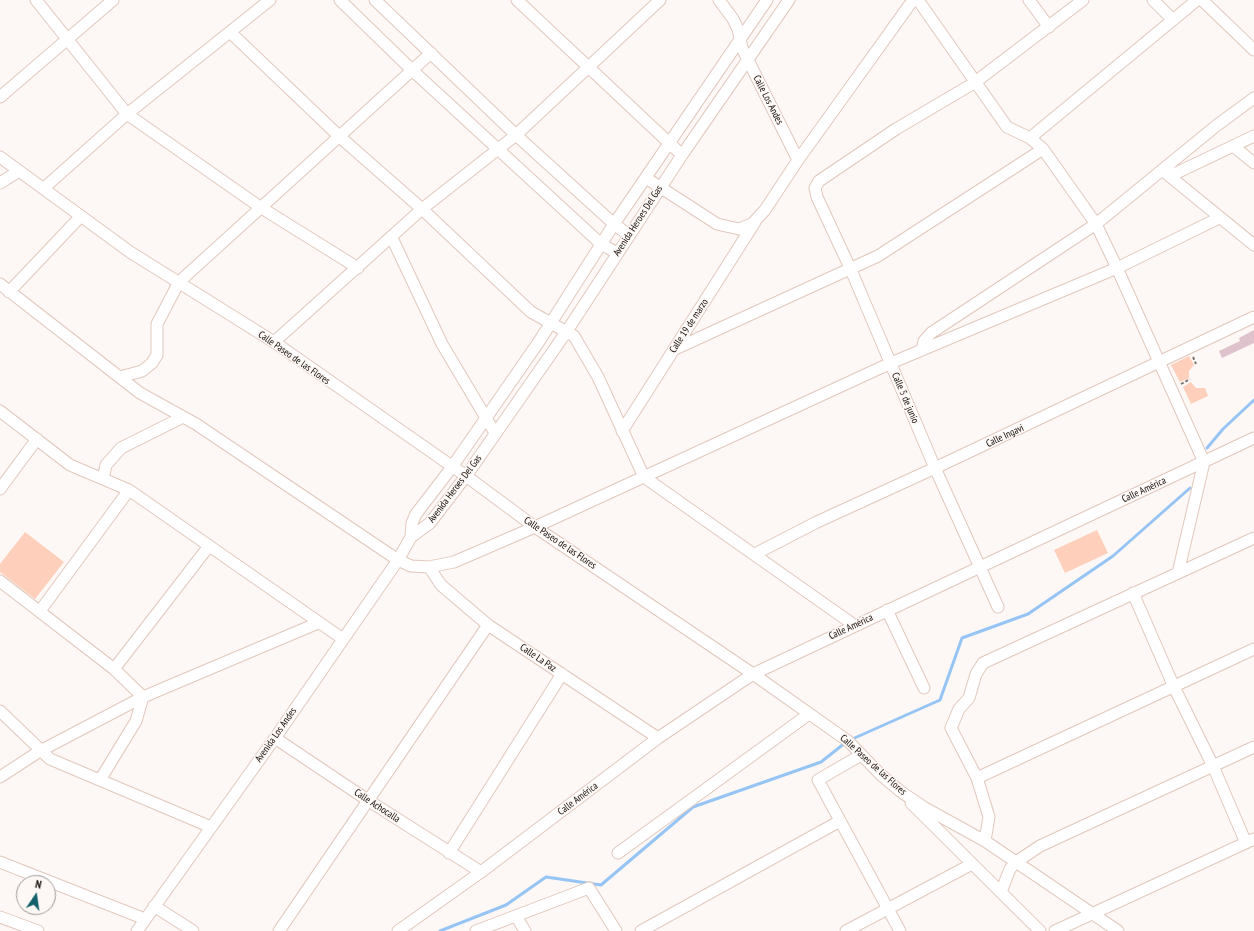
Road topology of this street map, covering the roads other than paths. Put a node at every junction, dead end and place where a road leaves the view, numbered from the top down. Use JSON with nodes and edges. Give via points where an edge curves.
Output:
{"nodes":[{"id":1,"x":36,"y":0,"type":"edge"},
{"id":2,"x":113,"y":0,"type":"edge"},
{"id":3,"x":270,"y":0,"type":"edge"},
{"id":4,"x":340,"y":0,"type":"edge"},
{"id":5,"x":375,"y":0,"type":"edge"},
{"id":6,"x":517,"y":0,"type":"edge"},
{"id":7,"x":660,"y":0,"type":"edge"},
{"id":8,"x":719,"y":0,"type":"edge"},
{"id":9,"x":767,"y":0,"type":"edge"},
{"id":10,"x":789,"y":0,"type":"edge"},
{"id":11,"x":913,"y":0,"type":"edge"},
{"id":12,"x":918,"y":0,"type":"edge"},
{"id":13,"x":1029,"y":0,"type":"edge"},
{"id":14,"x":1083,"y":0,"type":"edge"},
{"id":15,"x":1153,"y":0,"type":"edge"},
{"id":16,"x":1197,"y":0,"type":"edge"},
{"id":17,"x":1202,"y":0,"type":"edge"},
{"id":18,"x":1173,"y":20,"type":"junction"},
{"id":19,"x":1049,"y":27,"type":"junction"},
{"id":20,"x":230,"y":32,"type":"junction"},
{"id":21,"x":67,"y":38,"type":"junction"},
{"id":22,"x":740,"y":38,"type":"junction"},
{"id":23,"x":1254,"y":50,"type":"edge"},
{"id":24,"x":431,"y":53,"type":"junction"},
{"id":25,"x":748,"y":60,"type":"junction"},
{"id":26,"x":588,"y":68,"type":"junction"},
{"id":27,"x":412,"y":70,"type":"junction"},
{"id":28,"x":974,"y":83,"type":"junction"},
{"id":29,"x":0,"y":96,"type":"edge"},
{"id":30,"x":1254,"y":98,"type":"edge"},
{"id":31,"x":127,"y":114,"type":"junction"},
{"id":32,"x":516,"y":135,"type":"junction"},
{"id":33,"x":1254,"y":136,"type":"edge"},
{"id":34,"x":340,"y":137,"type":"junction"},
{"id":35,"x":1030,"y":138,"type":"junction"},
{"id":36,"x":669,"y":144,"type":"junction"},
{"id":37,"x":1233,"y":146,"type":"junction"},
{"id":38,"x":498,"y":149,"type":"junction"},
{"id":39,"x":1043,"y":149,"type":"junction"},
{"id":40,"x":682,"y":155,"type":"junction"},
{"id":41,"x":0,"y":157,"type":"edge"},
{"id":42,"x":798,"y":160,"type":"junction"},
{"id":43,"x":1254,"y":163,"type":"edge"},
{"id":44,"x":19,"y":171,"type":"junction"},
{"id":45,"x":1166,"y":173,"type":"junction"},
{"id":46,"x":646,"y":178,"type":"junction"},
{"id":47,"x":0,"y":183,"type":"edge"},
{"id":48,"x":44,"y":188,"type":"junction"},
{"id":49,"x":660,"y":188,"type":"junction"},
{"id":50,"x":260,"y":207,"type":"junction"},
{"id":51,"x":422,"y":209,"type":"junction"},
{"id":52,"x":81,"y":216,"type":"junction"},
{"id":53,"x":1219,"y":218,"type":"junction"},
{"id":54,"x":756,"y":222,"type":"junction"},
{"id":55,"x":614,"y":224,"type":"junction"},
{"id":56,"x":1096,"y":224,"type":"junction"},
{"id":57,"x":629,"y":235,"type":"junction"},
{"id":58,"x":392,"y":238,"type":"junction"},
{"id":59,"x":601,"y":244,"type":"junction"},
{"id":60,"x":1254,"y":245,"type":"edge"},
{"id":61,"x":617,"y":253,"type":"junction"},
{"id":62,"x":358,"y":268,"type":"junction"},
{"id":63,"x":1117,"y":268,"type":"junction"},
{"id":64,"x":851,"y":270,"type":"junction"},
{"id":65,"x":178,"y":282,"type":"junction"},
{"id":66,"x":0,"y":284,"type":"edge"},
{"id":67,"x":9,"y":292,"type":"junction"},
{"id":68,"x":1254,"y":317,"type":"edge"},
{"id":69,"x":551,"y":323,"type":"junction"},
{"id":70,"x":567,"y":331,"type":"junction"},
{"id":71,"x":274,"y":342,"type":"junction"},
{"id":72,"x":675,"y":349,"type":"junction"},
{"id":73,"x":922,"y":350,"type":"junction"},
{"id":74,"x":891,"y":363,"type":"junction"},
{"id":75,"x":1158,"y":363,"type":"junction"},
{"id":76,"x":120,"y":377,"type":"junction"},
{"id":77,"x":0,"y":411,"type":"edge"},
{"id":78,"x":183,"y":417,"type":"junction"},
{"id":79,"x":486,"y":418,"type":"junction"},
{"id":80,"x":622,"y":431,"type":"junction"},
{"id":81,"x":495,"y":433,"type":"junction"},
{"id":82,"x":1254,"y":438,"type":"edge"},
{"id":83,"x":37,"y":439,"type":"junction"},
{"id":84,"x":1204,"y":462,"type":"junction"},
{"id":85,"x":452,"y":467,"type":"junction"},
{"id":86,"x":935,"y":468,"type":"junction"},
{"id":87,"x":466,"y":476,"type":"junction"},
{"id":88,"x":644,"y":477,"type":"junction"},
{"id":89,"x":103,"y":479,"type":"junction"},
{"id":90,"x":0,"y":489,"type":"edge"},
{"id":91,"x":129,"y":490,"type":"junction"},
{"id":92,"x":535,"y":527,"type":"junction"},
{"id":93,"x":411,"y":537,"type":"junction"},
{"id":94,"x":1254,"y":538,"type":"edge"},
{"id":95,"x":209,"y":546,"type":"junction"},
{"id":96,"x":755,"y":554,"type":"junction"},
{"id":97,"x":398,"y":560,"type":"junction"},
{"id":98,"x":429,"y":566,"type":"junction"},
{"id":99,"x":980,"y":567,"type":"junction"},
{"id":100,"x":1178,"y":573,"type":"junction"},
{"id":101,"x":0,"y":581,"type":"edge"},
{"id":102,"x":1133,"y":594,"type":"junction"},
{"id":103,"x":998,"y":607,"type":"dead end"},
{"id":104,"x":887,"y":610,"type":"junction"},
{"id":105,"x":40,"y":612,"type":"junction"},
{"id":106,"x":318,"y":623,"type":"junction"},
{"id":107,"x":488,"y":625,"type":"junction"},
{"id":108,"x":854,"y":625,"type":"junction"},
{"id":109,"x":344,"y":640,"type":"junction"},
{"id":110,"x":1254,"y":649,"type":"edge"},
{"id":111,"x":114,"y":669,"type":"junction"},
{"id":112,"x":562,"y":674,"type":"junction"},
{"id":113,"x":753,"y":674,"type":"junction"},
{"id":114,"x":1174,"y":687,"type":"junction"},
{"id":115,"x":924,"y":688,"type":"dead end"},
{"id":116,"x":144,"y":697,"type":"junction"},
{"id":117,"x":0,"y":711,"type":"edge"},
{"id":118,"x":809,"y":714,"type":"junction"},
{"id":119,"x":275,"y":738,"type":"junction"},
{"id":120,"x":658,"y":738,"type":"junction"},
{"id":121,"x":1254,"y":747,"type":"edge"},
{"id":122,"x":40,"y":751,"type":"junction"},
{"id":123,"x":861,"y":755,"type":"junction"},
{"id":124,"x":1213,"y":766,"type":"junction"},
{"id":125,"x":0,"y":777,"type":"edge"},
{"id":126,"x":977,"y":778,"type":"junction"},
{"id":127,"x":100,"y":780,"type":"junction"},
{"id":128,"x":905,"y":794,"type":"junction"},
{"id":129,"x":369,"y":801,"type":"junction"},
{"id":130,"x":840,"y":821,"type":"junction"},
{"id":131,"x":211,"y":827,"type":"junction"},
{"id":132,"x":986,"y":841,"type":"junction"},
{"id":133,"x":1250,"y":841,"type":"edge"},
{"id":134,"x":449,"y":853,"type":"junction"},
{"id":135,"x":618,"y":853,"type":"dead end"},
{"id":136,"x":0,"y":862,"type":"edge"},
{"id":137,"x":1016,"y":862,"type":"junction"},
{"id":138,"x":972,"y":864,"type":"junction"},
{"id":139,"x":481,"y":872,"type":"junction"},
{"id":140,"x":1001,"y":892,"type":"junction"},
{"id":141,"x":154,"y":906,"type":"junction"},
{"id":142,"x":889,"y":909,"type":"junction"},
{"id":143,"x":1093,"y":914,"type":"junction"},
{"id":144,"x":516,"y":916,"type":"junction"},
{"id":145,"x":0,"y":917,"type":"edge"},
{"id":146,"x":145,"y":919,"type":"junction"},
{"id":147,"x":38,"y":931,"type":"edge"},
{"id":148,"x":137,"y":931,"type":"edge"},
{"id":149,"x":193,"y":931,"type":"edge"},
{"id":150,"x":279,"y":931,"type":"edge"},
{"id":151,"x":398,"y":931,"type":"edge"},
{"id":152,"x":476,"y":931,"type":"edge"},
{"id":153,"x":524,"y":931,"type":"edge"},
{"id":154,"x":616,"y":931,"type":"edge"},
{"id":155,"x":642,"y":931,"type":"edge"},
{"id":156,"x":846,"y":931,"type":"edge"},
{"id":157,"x":900,"y":931,"type":"edge"},
{"id":158,"x":1040,"y":931,"type":"edge"},
{"id":159,"x":1055,"y":931,"type":"edge"},
{"id":160,"x":1118,"y":931,"type":"edge"}],
"edges":[{"from":1,"to":21,"type":"street"},
{"from":2,"to":21,"type":"street"},
{"from":3,"to":20,"type":"street"},
{"from":4,"to":27,"type":"street"},
{"from":5,"to":24,"type":"street"},
{"from":6,"to":26,"type":"street"},
{"from":7,"to":26,"type":"street"},
{"from":8,"to":22,"type":"street","name":"Calle Los Andes","via":[[733,19]]},
{"from":9,"to":22,"type":"street","name":"Avenida Heroes Del Gas"},
{"from":10,"to":25,"type":"street","name":"Avenida Heroes Del Gas"},
{"from":11,"to":42,"type":"street","name":"Calle 19 de marzo"},
{"from":12,"to":28,"type":"street"},
{"from":13,"to":19,"type":"street"},
{"from":14,"to":19,"type":"street"},
{"from":15,"to":18,"type":"street"},
{"from":16,"to":18,"type":"street"},
{"from":17,"to":23,"type":"street"},
{"from":18,"to":35,"type":"street"},
{"from":19,"to":28,"type":"street"},
{"from":20,"to":31,"type":"street"},
{"from":20,"to":34,"type":"street"},
{"from":21,"to":29,"type":"street"},
{"from":21,"to":31,"type":"street"},
{"from":22,"to":25,"type":"street","name":"Calle Los Andes"},
{"from":22,"to":36,"type":"street","name":"Avenida Heroes Del Gas"},
{"from":24,"to":27,"type":"street"},
{"from":24,"to":32,"type":"street"},
{"from":25,"to":40,"type":"street","name":"Avenida Heroes Del Gas"},
{"from":25,"to":42,"type":"street","name":"Calle Los Andes"},
{"from":26,"to":32,"type":"street"},
{"from":26,"to":36,"type":"street"},
{"from":27,"to":34,"type":"street"},
{"from":27,"to":38,"type":"street"},
{"from":28,"to":35,"type":"street","via":[[1007,128]]},
{"from":28,"to":64,"type":"street","name":"Calle 5 de junio","via":[[896,129],[820,181],[815,188]]},
{"from":30,"to":45,"type":"street"},
{"from":31,"to":48,"type":"street"},
{"from":31,"to":50,"type":"street"},
{"from":32,"to":38,"type":"street"},
{"from":32,"to":55,"type":"street"},
{"from":33,"to":37,"type":"street"},
{"from":34,"to":50,"type":"street"},
{"from":34,"to":51,"type":"street"},
{"from":35,"to":39,"type":"street"},
{"from":36,"to":40,"type":"street"},
{"from":36,"to":46,"type":"street","name":"Avenida Heroes Del Gas"},
{"from":37,"to":43,"type":"street"},
{"from":37,"to":45,"type":"street"},
{"from":38,"to":51,"type":"street"},
{"from":38,"to":59,"type":"street"},
{"from":39,"to":56,"type":"street"},
{"from":39,"to":64,"type":"street","via":[[878,256]]},
{"from":40,"to":49,"type":"street","name":"Avenida Heroes Del Gas"},
{"from":41,"to":44,"type":"street","name":"Calle Paseo de las Flores"},
{"from":42,"to":54,"type":"street","name":"Calle 19 de marzo"},
{"from":44,"to":47,"type":"street"},
{"from":44,"to":48,"type":"street","name":"Calle Paseo de las Flores"},
{"from":45,"to":53,"type":"street"},
{"from":45,"to":56,"type":"street"},
{"from":46,"to":49,"type":"street"},
{"from":46,"to":55,"type":"street","name":"Avenida Heroes Del Gas"},
{"from":48,"to":52,"type":"street","name":"Calle Paseo de las Flores"},
{"from":49,"to":54,"type":"street","via":[[726,227],[739,229]]},
{"from":49,"to":57,"type":"street","name":"Avenida Heroes Del Gas"},
{"from":50,"to":62,"type":"street"},
{"from":50,"to":65,"type":"street"},
{"from":51,"to":58,"type":"street"},
{"from":51,"to":69,"type":"street","via":[[531,312]]},
{"from":52,"to":65,"type":"street","name":"Calle Paseo de las Flores","via":[[130,252]]},
{"from":52,"to":67,"type":"street"},
{"from":53,"to":60,"type":"street"},
{"from":53,"to":63,"type":"street"},
{"from":54,"to":72,"type":"street","name":"Calle 19 de marzo"},
{"from":55,"to":57,"type":"street"},
{"from":55,"to":59,"type":"street","name":"Avenida Heroes Del Gas"},
{"from":56,"to":63,"type":"street"},
{"from":56,"to":73,"type":"street","via":[[930,333],[924,341]]},
{"from":57,"to":61,"type":"street","name":"Avenida Heroes Del Gas"},
{"from":58,"to":62,"type":"street"},
{"from":58,"to":79,"type":"street","via":[[442,344]]},
{"from":59,"to":61,"type":"street"},
{"from":59,"to":69,"type":"street","name":"Avenida Heroes Del Gas"},
{"from":61,"to":70,"type":"street","name":"Avenida Heroes Del Gas"},
{"from":62,"to":71,"type":"street"},
{"from":63,"to":73,"type":"street"},
{"from":63,"to":75,"type":"street"},
{"from":64,"to":72,"type":"street"},
{"from":64,"to":74,"type":"street","name":"Calle 5 de junio"},
{"from":65,"to":71,"type":"street","name":"Calle Paseo de las Flores"},
{"from":65,"to":76,"type":"street","via":[[157,324],[157,355],[142,371]]},
{"from":66,"to":67,"type":"street"},
{"from":67,"to":76,"type":"street"},
{"from":68,"to":75,"type":"street","name":"Calle Ingavi"},
{"from":69,"to":70,"type":"street"},
{"from":69,"to":79,"type":"street","name":"Avenida Heroes Del Gas"},
{"from":70,"to":80,"type":"street","via":[[574,336],[598,377]]},
{"from":70,"to":81,"type":"street","name":"Avenida Heroes Del Gas"},
{"from":71,"to":85,"type":"street","name":"Calle Paseo de las Flores"},
{"from":72,"to":80,"type":"street","name":"Calle 19 de marzo"},
{"from":73,"to":74,"type":"street"},
{"from":74,"to":86,"type":"street","name":"Calle 5 de junio"},
{"from":74,"to":88,"type":"street"},
{"from":75,"to":84,"type":"street"},
{"from":75,"to":86,"type":"street","name":"Calle Ingavi"},
{"from":76,"to":78,"type":"street","via":[[140,393]]},
{"from":77,"to":83,"type":"street"},
{"from":78,"to":89,"type":"street","via":[[121,448],[106,465]]},
{"from":78,"to":97,"type":"street"},
{"from":79,"to":81,"type":"street"},
{"from":79,"to":85,"type":"street","name":"Avenida Heroes Del Gas"},
{"from":80,"to":88,"type":"street"},
{"from":81,"to":87,"type":"street","name":"Avenida Heroes Del Gas"},
{"from":82,"to":84,"type":"street","name":"Calle América"},
{"from":83,"to":89,"type":"street","via":[[70,465]]},
{"from":83,"to":90,"type":"street"},
{"from":84,"to":99,"type":"street","name":"Calle América"},
{"from":84,"to":100,"type":"street"},
{"from":85,"to":87,"type":"street","name":"Calle Paseo de las Flores"},
{"from":85,"to":93,"type":"street","name":"Avenida Heroes Del Gas","via":[[416,514]]},
{"from":86,"to":96,"type":"street","name":"Calle Ingavi","via":[[817,522]]},
{"from":86,"to":99,"type":"street","name":"Calle 5 de junio"},
{"from":87,"to":92,"type":"street","name":"Calle Paseo de las Flores"},
{"from":87,"to":93,"type":"street","name":"Avenida Heroes Del Gas","via":[[430,523]]},
{"from":88,"to":92,"type":"street"},
{"from":88,"to":96,"type":"street"},
{"from":89,"to":91,"type":"street"},
{"from":91,"to":95,"type":"street"},
{"from":91,"to":105,"type":"street"},
{"from":92,"to":98,"type":"street","via":[[454,562]]},
{"from":92,"to":113,"type":"street","name":"Calle Paseo de las Flores"},
{"from":93,"to":97,"type":"street","name":"Avenida Los Andes"},
{"from":94,"to":100,"type":"street"},
{"from":95,"to":106,"type":"street"},
{"from":95,"to":111,"type":"street"},
{"from":96,"to":108,"type":"street"},
{"from":97,"to":98,"type":"street","via":[[411,566]]},
{"from":97,"to":109,"type":"street","name":"Avenida Los Andes"},
{"from":98,"to":107,"type":"street","name":"Calle La Paz","via":[[441,585]]},
{"from":99,"to":103,"type":"street","name":"Calle 5 de junio"},
{"from":99,"to":104,"type":"street","name":"Calle América"},
{"from":100,"to":102,"type":"street"},
{"from":101,"to":105,"type":"street"},
{"from":102,"to":114,"type":"street"},
{"from":102,"to":126,"type":"street","via":[[983,663],[976,674],[969,698],[959,709],[951,728]]},
{"from":104,"to":108,"type":"street","name":"Calle América"},
{"from":104,"to":115,"type":"street"},
{"from":105,"to":111,"type":"street"},
{"from":106,"to":109,"type":"street"},
{"from":106,"to":116,"type":"street"},
{"from":107,"to":112,"type":"street","name":"Calle La Paz"},
{"from":107,"to":129,"type":"street"},
{"from":108,"to":113,"type":"street","name":"Calle América"},
{"from":109,"to":119,"type":"street","name":"Avenida Los Andes"},
{"from":110,"to":114,"type":"street"},
{"from":111,"to":116,"type":"street"},
{"from":112,"to":120,"type":"street","name":"Calle La Paz"},
{"from":112,"to":134,"type":"street"},
{"from":113,"to":118,"type":"street","name":"Calle Paseo de las Flores"},
{"from":113,"to":120,"type":"street","name":"Calle América"},
{"from":114,"to":124,"type":"street"},
{"from":114,"to":126,"type":"street"},
{"from":116,"to":122,"type":"street"},
{"from":116,"to":127,"type":"street","via":[[136,721]]},
{"from":117,"to":122,"type":"street"},
{"from":118,"to":123,"type":"street","name":"Calle Paseo de las Flores","via":[[848,741]]},
{"from":118,"to":135,"type":"street"},
{"from":119,"to":129,"type":"street","name":"Calle Achocalla"},
{"from":119,"to":131,"type":"street","name":"Avenida Los Andes"},
{"from":120,"to":139,"type":"street","name":"Calle América"},
{"from":121,"to":124,"type":"street"},
{"from":122,"to":125,"type":"street"},
{"from":122,"to":127,"type":"street","via":[[62,766]]},
{"from":123,"to":128,"type":"street","name":"Calle Paseo de las Flores"},
{"from":123,"to":130,"type":"street","via":[[818,780]]},
{"from":124,"to":133,"type":"street"},
{"from":124,"to":137,"type":"street","via":[[1040,846]]},
{"from":126,"to":132,"type":"street","via":[[989,817]]},
{"from":127,"to":131,"type":"street"},
{"from":128,"to":132,"type":"street","name":"Calle Paseo de las Flores","via":[[925,808]]},
{"from":128,"to":138,"type":"street","via":[[913,807]]},
{"from":129,"to":134,"type":"street","name":"Calle Achocalla"},
{"from":129,"to":150,"type":"street"},
{"from":130,"to":142,"type":"street"},
{"from":130,"to":155,"type":"street"},
{"from":131,"to":141,"type":"street","name":"Avenida Los Andes"},
{"from":132,"to":137,"type":"street","name":"Calle Paseo de las Flores"},
{"from":133,"to":143,"type":"street"},
{"from":134,"to":139,"type":"street","name":"Calle Achocalla"},
{"from":136,"to":146,"type":"street"},
{"from":137,"to":140,"type":"street","via":[[1010,869]]},
{"from":137,"to":143,"type":"street","name":"Calle Paseo de las Flores"},
{"from":138,"to":140,"type":"street"},
{"from":138,"to":142,"type":"street"},
{"from":139,"to":151,"type":"street","name":"Calle América"},
{"from":140,"to":158,"type":"street"},
{"from":141,"to":146,"type":"street","name":"Avenida Los Andes"},
{"from":141,"to":149,"type":"street"},
{"from":142,"to":156,"type":"street"},
{"from":142,"to":157,"type":"street"},
{"from":143,"to":159,"type":"street"},
{"from":143,"to":160,"type":"street","name":"Calle Paseo de las Flores"},
{"from":144,"to":152,"type":"street"},
{"from":144,"to":153,"type":"street"},
{"from":144,"to":154,"type":"street","via":[[589,888]]},
{"from":145,"to":147,"type":"street"},
{"from":146,"to":148,"type":"street","name":"Avenida Los Andes"}]}
